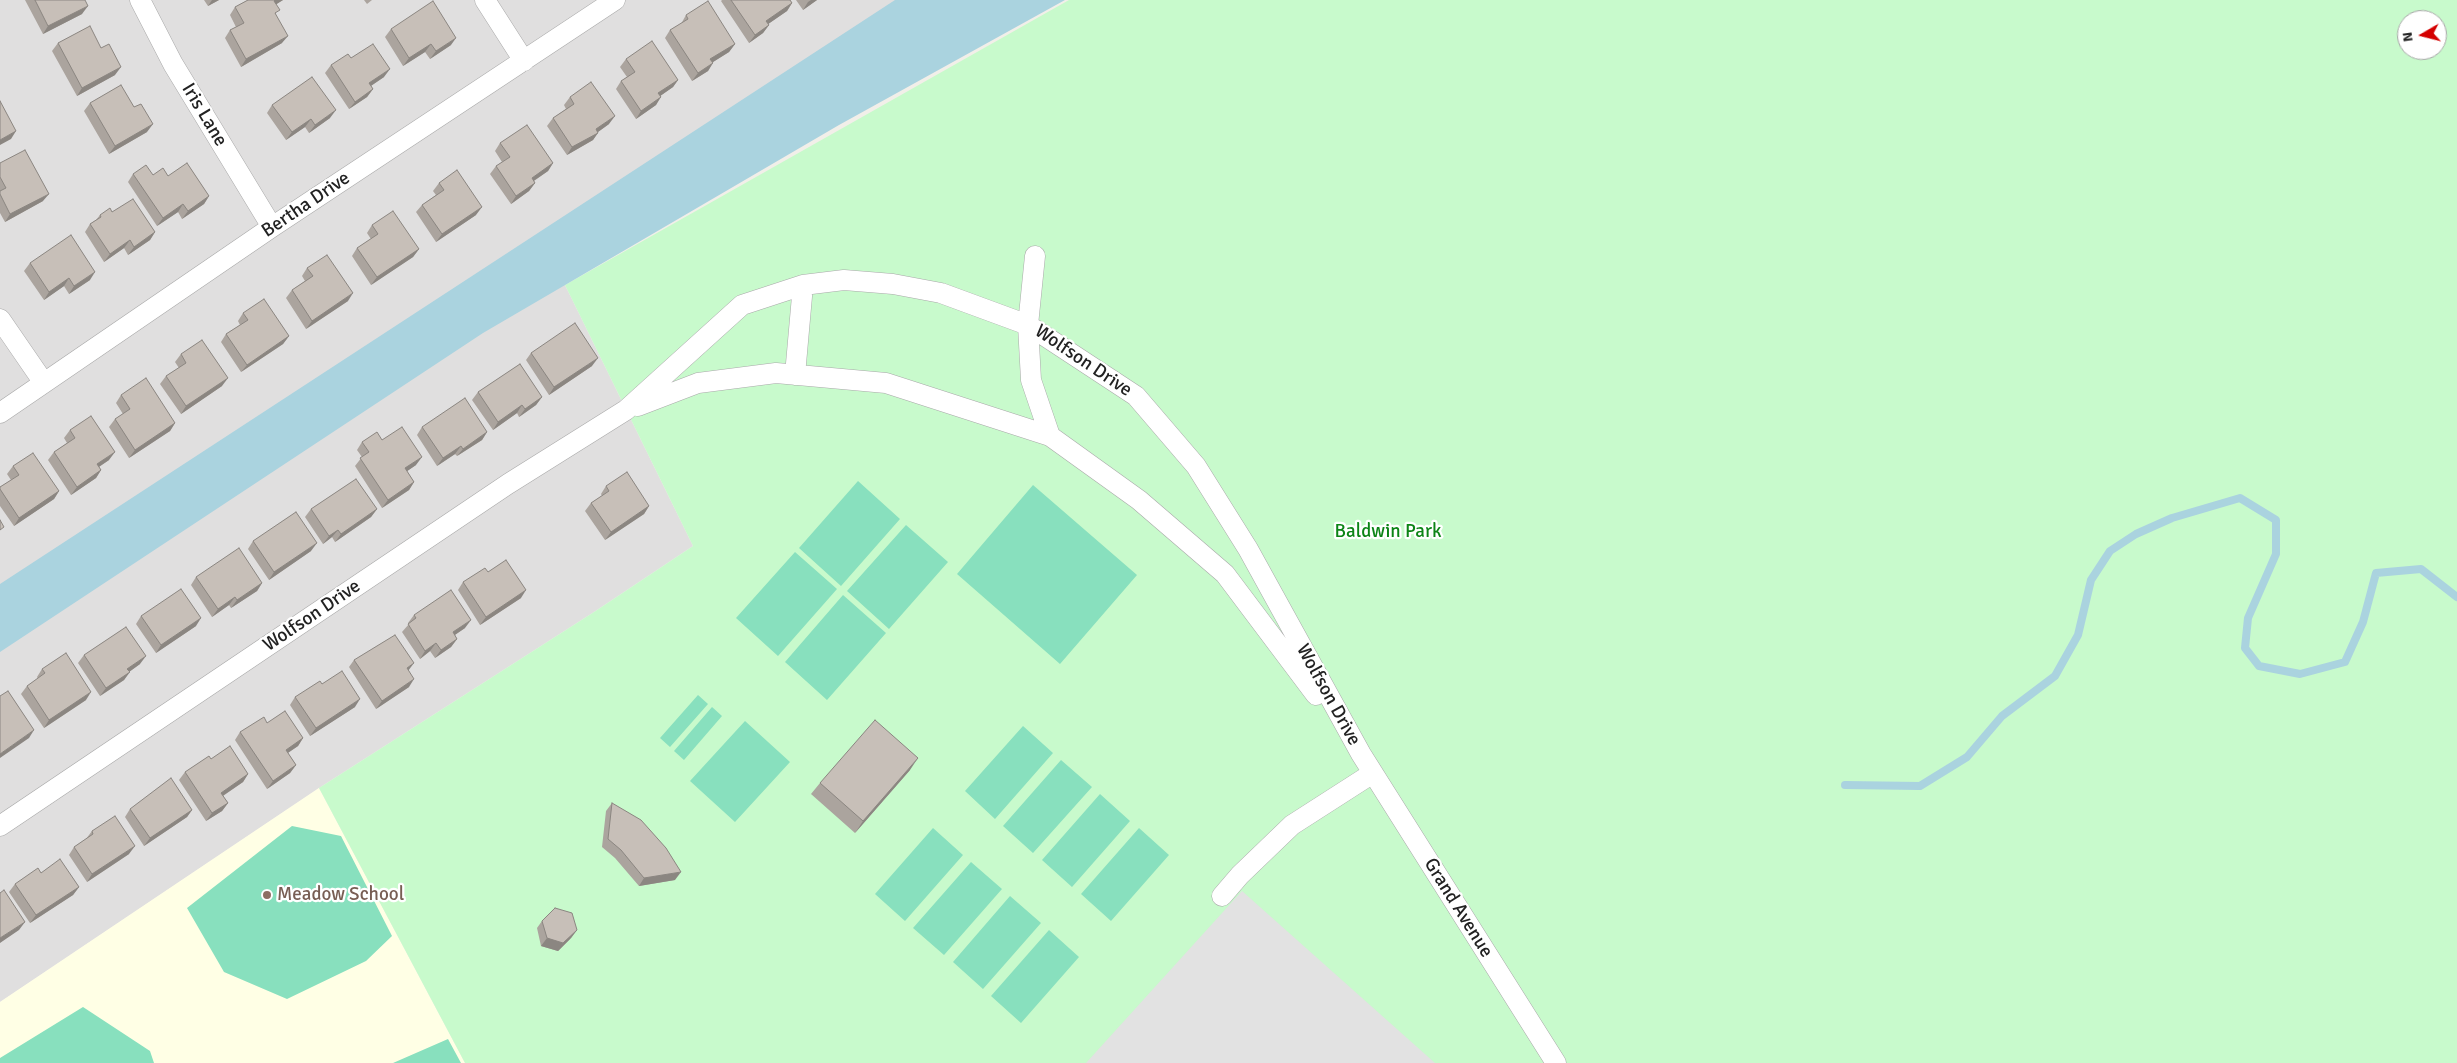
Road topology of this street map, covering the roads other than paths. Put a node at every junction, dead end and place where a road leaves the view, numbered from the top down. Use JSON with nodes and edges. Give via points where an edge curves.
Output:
{"nodes":[{"id":1,"x":140,"y":0,"type":"edge"},
{"id":2,"x":485,"y":0,"type":"edge"},
{"id":3,"x":615,"y":0,"type":"edge"},
{"id":4,"x":524,"y":61,"type":"junction"},
{"id":5,"x":272,"y":227,"type":"junction"},
{"id":6,"x":1035,"y":256,"type":"dead end"},
{"id":7,"x":803,"y":285,"type":"junction"},
{"id":8,"x":0,"y":319,"type":"edge"},
{"id":9,"x":1028,"y":325,"type":"junction"},
{"id":10,"x":794,"y":375,"type":"junction"},
{"id":11,"x":44,"y":383,"type":"junction"},
{"id":12,"x":626,"y":410,"type":"junction"},
{"id":13,"x":0,"y":413,"type":"edge"},
{"id":14,"x":1050,"y":436,"type":"junction"},
{"id":15,"x":1361,"y":754,"type":"junction"},
{"id":16,"x":1373,"y":773,"type":"junction"},
{"id":17,"x":0,"y":826,"type":"edge"},
{"id":18,"x":1222,"y":896,"type":"dead end"},
{"id":19,"x":1556,"y":1063,"type":"edge"}],
"edges":[{"from":1,"to":5,"type":"street","name":"Iris Lane","via":[[174,64]]},
{"from":2,"to":4,"type":"street"},
{"from":3,"to":4,"type":"street","name":"Bertha Drive"},
{"from":4,"to":5,"type":"street","name":"Bertha Drive"},
{"from":5,"to":11,"type":"street","name":"Bertha Drive"},
{"from":6,"to":9,"type":"street","name":"Wolfson Drive"},
{"from":7,"to":9,"type":"street","name":"Wolfson Drive","via":[[844,280],[893,284],[941,293]]},
{"from":7,"to":10,"type":"street"},
{"from":7,"to":12,"type":"street","name":"Wolfson Drive","via":[[742,305]]},
{"from":8,"to":11,"type":"street"},
{"from":9,"to":14,"type":"street","name":"Wolfson Drive","via":[[1031,380]]},
{"from":9,"to":15,"type":"street","name":"Wolfson Drive","via":[[1136,396],[1196,466],[1248,549]]},
{"from":10,"to":12,"type":"street","name":"Wolfson Drive","via":[[776,373],[698,383]]},
{"from":10,"to":14,"type":"street","name":"Wolfson Drive","via":[[886,383]]},
{"from":11,"to":13,"type":"street","name":"Bertha Drive"},
{"from":12,"to":17,"type":"street","name":"Wolfson Drive","via":[[508,484]]},
{"from":14,"to":15,"type":"street","name":"Wolfson Drive","via":[[1139,500],[1224,574]]},
{"from":15,"to":16,"type":"street","name":"Grand Avenue"},
{"from":16,"to":18,"type":"street","via":[[1292,825]]},
{"from":16,"to":19,"type":"street","name":"Grand Avenue"}]}
